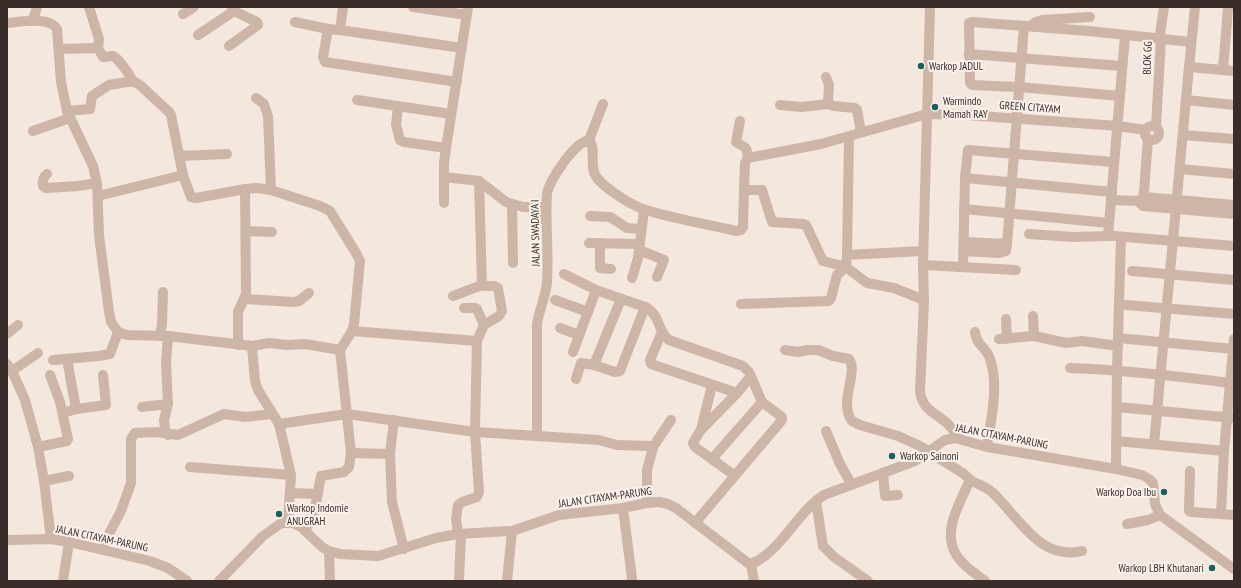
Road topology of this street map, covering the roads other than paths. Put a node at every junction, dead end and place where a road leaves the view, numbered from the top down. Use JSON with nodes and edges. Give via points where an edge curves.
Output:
{"nodes":[{"id":1,"x":37,"y":7,"type":"edge"},
{"id":2,"x":89,"y":7,"type":"edge"},
{"id":3,"x":194,"y":7,"type":"edge"},
{"id":4,"x":343,"y":7,"type":"edge"},
{"id":5,"x":413,"y":7,"type":"edge"},
{"id":6,"x":930,"y":7,"type":"edge"},
{"id":7,"x":1164,"y":7,"type":"edge"},
{"id":8,"x":1195,"y":7,"type":"edge"},
{"id":9,"x":1228,"y":8,"type":"edge"},
{"id":10,"x":233,"y":9,"type":"edge"},
{"id":11,"x":467,"y":11,"type":"edge"},
{"id":12,"x":1091,"y":12,"type":"edge"},
{"id":13,"x":183,"y":14,"type":"dead end"},
{"id":14,"x":33,"y":20,"type":"junction"},
{"id":15,"x":295,"y":22,"type":"dead end"},
{"id":16,"x":7,"y":23,"type":"edge"},
{"id":17,"x":1028,"y":26,"type":"junction"},
{"id":18,"x":328,"y":28,"type":"junction"},
{"id":19,"x":340,"y":30,"type":"junction"},
{"id":20,"x":1089,"y":31,"type":"junction"},
{"id":21,"x":198,"y":35,"type":"dead end"},
{"id":22,"x":1125,"y":36,"type":"junction"},
{"id":23,"x":1159,"y":37,"type":"junction"},
{"id":24,"x":1191,"y":42,"type":"junction"},
{"id":25,"x":229,"y":46,"type":"dead end"},
{"id":26,"x":98,"y":48,"type":"junction"},
{"id":27,"x":462,"y":48,"type":"junction"},
{"id":28,"x":59,"y":49,"type":"junction"},
{"id":29,"x":969,"y":54,"type":"junction"},
{"id":30,"x":1022,"y":58,"type":"junction"},
{"id":31,"x":1122,"y":66,"type":"junction"},
{"id":32,"x":1189,"y":67,"type":"junction"},
{"id":33,"x":1222,"y":70,"type":"junction"},
{"id":34,"x":1234,"y":71,"type":"edge"},
{"id":35,"x":826,"y":77,"type":"dead end"},
{"id":36,"x":133,"y":82,"type":"junction"},
{"id":37,"x":457,"y":82,"type":"junction"},
{"id":38,"x":1019,"y":87,"type":"junction"},
{"id":39,"x":1120,"y":96,"type":"junction"},
{"id":40,"x":256,"y":98,"type":"dead end"},
{"id":41,"x":358,"y":100,"type":"dead end"},
{"id":42,"x":1186,"y":100,"type":"junction"},
{"id":43,"x":603,"y":104,"type":"dead end"},
{"id":44,"x":828,"y":104,"type":"junction"},
{"id":45,"x":780,"y":105,"type":"dead end"},
{"id":46,"x":1234,"y":105,"type":"edge"},
{"id":47,"x":398,"y":106,"type":"junction"},
{"id":48,"x":69,"y":114,"type":"junction"},
{"id":49,"x":451,"y":114,"type":"junction"},
{"id":50,"x":927,"y":114,"type":"junction"},
{"id":51,"x":740,"y":121,"type":"dead end"},
{"id":52,"x":1017,"y":122,"type":"junction"},
{"id":53,"x":1117,"y":129,"type":"junction"},
{"id":54,"x":33,"y":131,"type":"dead end"},
{"id":55,"x":861,"y":132,"type":"junction"},
{"id":56,"x":1150,"y":133,"type":"junction"},
{"id":57,"x":1183,"y":135,"type":"junction"},
{"id":58,"x":849,"y":137,"type":"junction"},
{"id":59,"x":1234,"y":139,"type":"edge"},
{"id":60,"x":589,"y":140,"type":"junction"},
{"id":61,"x":446,"y":148,"type":"junction"},
{"id":62,"x":1014,"y":153,"type":"junction"},
{"id":63,"x":227,"y":154,"type":"dead end"},
{"id":64,"x":179,"y":156,"type":"junction"},
{"id":65,"x":748,"y":158,"type":"junction"},
{"id":66,"x":1114,"y":162,"type":"junction"},
{"id":67,"x":1180,"y":169,"type":"junction"},
{"id":68,"x":444,"y":171,"type":"junction"},
{"id":69,"x":47,"y":174,"type":"dead end"},
{"id":70,"x":1234,"y":174,"type":"edge"},
{"id":71,"x":183,"y":175,"type":"junction"},
{"id":72,"x":965,"y":178,"type":"junction"},
{"id":73,"x":479,"y":181,"type":"junction"},
{"id":74,"x":97,"y":183,"type":"junction"},
{"id":75,"x":1011,"y":183,"type":"junction"},
{"id":76,"x":245,"y":189,"type":"junction"},
{"id":77,"x":271,"y":190,"type":"junction"},
{"id":78,"x":744,"y":190,"type":"junction"},
{"id":79,"x":98,"y":196,"type":"junction"},
{"id":80,"x":1112,"y":196,"type":"junction"},
{"id":81,"x":1144,"y":201,"type":"junction"},
{"id":82,"x":444,"y":202,"type":"dead end"},
{"id":83,"x":512,"y":204,"type":"junction"},
{"id":84,"x":1177,"y":204,"type":"junction"},
{"id":85,"x":1234,"y":204,"type":"edge"},
{"id":86,"x":964,"y":209,"type":"junction"},
{"id":87,"x":644,"y":210,"type":"junction"},
{"id":88,"x":1009,"y":212,"type":"junction"},
{"id":89,"x":1234,"y":214,"type":"edge"},
{"id":90,"x":590,"y":216,"type":"dead end"},
{"id":91,"x":1109,"y":223,"type":"junction"},
{"id":92,"x":641,"y":229,"type":"junction"},
{"id":93,"x":246,"y":231,"type":"junction"},
{"id":94,"x":272,"y":232,"type":"dead end"},
{"id":95,"x":1029,"y":234,"type":"dead end"},
{"id":96,"x":1108,"y":236,"type":"junction"},
{"id":97,"x":1121,"y":237,"type":"junction"},
{"id":98,"x":1173,"y":240,"type":"junction"},
{"id":99,"x":589,"y":242,"type":"dead end"},
{"id":100,"x":600,"y":243,"type":"junction"},
{"id":101,"x":964,"y":246,"type":"junction"},
{"id":102,"x":1234,"y":246,"type":"edge"},
{"id":103,"x":639,"y":247,"type":"junction"},
{"id":104,"x":923,"y":251,"type":"junction"},
{"id":105,"x":847,"y":254,"type":"junction"},
{"id":106,"x":513,"y":263,"type":"dead end"},
{"id":107,"x":923,"y":265,"type":"junction"},
{"id":108,"x":962,"y":266,"type":"junction"},
{"id":109,"x":611,"y":269,"type":"dead end"},
{"id":110,"x":843,"y":270,"type":"junction"},
{"id":111,"x":1016,"y":270,"type":"dead end"},
{"id":112,"x":1132,"y":271,"type":"dead end"},
{"id":113,"x":564,"y":274,"type":"dead end"},
{"id":114,"x":1170,"y":274,"type":"junction"},
{"id":115,"x":657,"y":277,"type":"dead end"},
{"id":116,"x":632,"y":278,"type":"dead end"},
{"id":117,"x":1234,"y":280,"type":"edge"},
{"id":118,"x":547,"y":284,"type":"junction"},
{"id":119,"x":482,"y":285,"type":"junction"},
{"id":120,"x":596,"y":290,"type":"junction"},
{"id":121,"x":163,"y":292,"type":"dead end"},
{"id":122,"x":309,"y":293,"type":"dead end"},
{"id":123,"x":453,"y":296,"type":"dead end"},
{"id":124,"x":244,"y":299,"type":"junction"},
{"id":125,"x":621,"y":299,"type":"junction"},
{"id":126,"x":555,"y":300,"type":"dead end"},
{"id":127,"x":924,"y":300,"type":"junction"},
{"id":128,"x":741,"y":304,"type":"dead end"},
{"id":129,"x":1126,"y":305,"type":"dead end"},
{"id":130,"x":645,"y":307,"type":"junction"},
{"id":131,"x":464,"y":308,"type":"dead end"},
{"id":132,"x":1167,"y":308,"type":"junction"},
{"id":133,"x":588,"y":312,"type":"junction"},
{"id":134,"x":1234,"y":314,"type":"edge"},
{"id":135,"x":1033,"y":316,"type":"dead end"},
{"id":136,"x":1006,"y":319,"type":"dead end"},
{"id":137,"x":18,"y":325,"type":"dead end"},
{"id":138,"x":484,"y":325,"type":"junction"},
{"id":139,"x":560,"y":328,"type":"dead end"},
{"id":140,"x":352,"y":331,"type":"junction"},
{"id":141,"x":118,"y":332,"type":"junction"},
{"id":142,"x":662,"y":332,"type":"junction"},
{"id":143,"x":975,"y":332,"type":"dead end"},
{"id":144,"x":7,"y":334,"type":"edge"},
{"id":145,"x":579,"y":335,"type":"junction"},
{"id":146,"x":164,"y":336,"type":"junction"},
{"id":147,"x":1034,"y":336,"type":"junction"},
{"id":148,"x":477,"y":341,"type":"junction"},
{"id":149,"x":1118,"y":342,"type":"junction"},
{"id":150,"x":1163,"y":342,"type":"junction"},
{"id":151,"x":238,"y":344,"type":"junction"},
{"id":152,"x":1234,"y":344,"type":"edge"},
{"id":153,"x":252,"y":346,"type":"junction"},
{"id":154,"x":340,"y":350,"type":"junction"},
{"id":155,"x":785,"y":350,"type":"dead end"},
{"id":156,"x":573,"y":352,"type":"dead end"},
{"id":157,"x":38,"y":354,"type":"dead end"},
{"id":158,"x":67,"y":359,"type":"junction"},
{"id":159,"x":53,"y":360,"type":"dead end"},
{"id":160,"x":594,"y":365,"type":"junction"},
{"id":161,"x":10,"y":367,"type":"edge"},
{"id":162,"x":1070,"y":368,"type":"dead end"},
{"id":163,"x":1117,"y":370,"type":"junction"},
{"id":164,"x":1160,"y":374,"type":"junction"},
{"id":165,"x":103,"y":375,"type":"dead end"},
{"id":166,"x":50,"y":376,"type":"dead end"},
{"id":167,"x":751,"y":376,"type":"junction"},
{"id":168,"x":576,"y":379,"type":"dead end"},
{"id":169,"x":1230,"y":383,"type":"junction"},
{"id":170,"x":712,"y":385,"type":"junction"},
{"id":171,"x":737,"y":393,"type":"junction"},
{"id":172,"x":762,"y":402,"type":"junction"},
{"id":173,"x":168,"y":404,"type":"junction"},
{"id":174,"x":142,"y":407,"type":"dead end"},
{"id":175,"x":1117,"y":407,"type":"junction"},
{"id":176,"x":76,"y":409,"type":"junction"},
{"id":177,"x":1157,"y":410,"type":"junction"},
{"id":178,"x":63,"y":412,"type":"junction"},
{"id":179,"x":272,"y":414,"type":"junction"},
{"id":180,"x":347,"y":414,"type":"junction"},
{"id":181,"x":1230,"y":417,"type":"edge"},
{"id":182,"x":394,"y":420,"type":"junction"},
{"id":183,"x":671,"y":420,"type":"dead end"},
{"id":184,"x":279,"y":424,"type":"junction"},
{"id":185,"x":948,"y":424,"type":"junction"},
{"id":186,"x":700,"y":431,"type":"junction"},
{"id":187,"x":826,"y":431,"type":"dead end"},
{"id":188,"x":476,"y":432,"type":"junction"},
{"id":189,"x":168,"y":435,"type":"junction"},
{"id":190,"x":537,"y":436,"type":"junction"},
{"id":191,"x":960,"y":439,"type":"junction"},
{"id":192,"x":1116,"y":441,"type":"junction"},
{"id":193,"x":1154,"y":444,"type":"junction"},
{"id":194,"x":938,"y":445,"type":"junction"},
{"id":195,"x":38,"y":447,"type":"junction"},
{"id":196,"x":653,"y":447,"type":"junction"},
{"id":197,"x":987,"y":447,"type":"junction"},
{"id":198,"x":1224,"y":451,"type":"junction"},
{"id":199,"x":351,"y":453,"type":"junction"},
{"id":200,"x":390,"y":454,"type":"junction"},
{"id":201,"x":712,"y":459,"type":"junction"},
{"id":202,"x":190,"y":467,"type":"dead end"},
{"id":203,"x":1116,"y":469,"type":"junction"},
{"id":204,"x":1190,"y":471,"type":"dead end"},
{"id":205,"x":883,"y":473,"type":"junction"},
{"id":206,"x":290,"y":475,"type":"junction"},
{"id":207,"x":734,"y":475,"type":"junction"},
{"id":208,"x":69,"y":476,"type":"dead end"},
{"id":209,"x":970,"y":480,"type":"junction"},
{"id":210,"x":44,"y":481,"type":"junction"},
{"id":211,"x":852,"y":485,"type":"junction"},
{"id":212,"x":290,"y":493,"type":"junction"},
{"id":213,"x":318,"y":494,"type":"junction"},
{"id":214,"x":898,"y":495,"type":"dead end"},
{"id":215,"x":816,"y":501,"type":"junction"},
{"id":216,"x":647,"y":503,"type":"junction"},
{"id":217,"x":623,"y":508,"type":"junction"},
{"id":218,"x":1221,"y":514,"type":"junction"},
{"id":219,"x":1160,"y":515,"type":"junction"},
{"id":220,"x":1234,"y":515,"type":"edge"},
{"id":221,"x":288,"y":522,"type":"junction"},
{"id":222,"x":695,"y":523,"type":"junction"},
{"id":223,"x":1127,"y":524,"type":"dead end"},
{"id":224,"x":304,"y":530,"type":"junction"},
{"id":225,"x":512,"y":531,"type":"junction"},
{"id":226,"x":459,"y":534,"type":"junction"},
{"id":227,"x":51,"y":539,"type":"junction"},
{"id":228,"x":7,"y":540,"type":"edge"},
{"id":229,"x":69,"y":542,"type":"junction"},
{"id":230,"x":404,"y":548,"type":"junction"},
{"id":231,"x":101,"y":549,"type":"junction"},
{"id":232,"x":329,"y":551,"type":"junction"},
{"id":233,"x":1082,"y":551,"type":"dead end"},
{"id":234,"x":752,"y":564,"type":"junction"},
{"id":235,"x":1234,"y":569,"type":"edge"},
{"id":236,"x":63,"y":581,"type":"edge"},
{"id":237,"x":187,"y":581,"type":"edge"},
{"id":238,"x":219,"y":581,"type":"edge"},
{"id":239,"x":330,"y":581,"type":"edge"},
{"id":240,"x":459,"y":581,"type":"edge"},
{"id":241,"x":507,"y":581,"type":"edge"},
{"id":242,"x":632,"y":581,"type":"edge"},
{"id":243,"x":754,"y":581,"type":"edge"},
{"id":244,"x":868,"y":581,"type":"edge"},
{"id":245,"x":985,"y":581,"type":"edge"}],
"edges":[{"from":1,"to":14,"type":"street"},
{"from":2,"to":26,"type":"street","via":[[99,39]]},
{"from":3,"to":13,"type":"street"},
{"from":4,"to":19,"type":"street"},
{"from":5,"to":11,"type":"street"},
{"from":6,"to":50,"type":"street"},
{"from":7,"to":23,"type":"street","name":"BLOK GG"},
{"from":8,"to":24,"type":"street"},
{"from":9,"to":33,"type":"street"},
{"from":10,"to":21,"type":"street"},
{"from":10,"to":25,"type":"street","via":[[258,25]]},
{"from":11,"to":27,"type":"street"},
{"from":12,"to":17,"type":"street","via":[[1042,20]]},
{"from":12,"to":20,"type":"street"},
{"from":14,"to":16,"type":"street"},
{"from":14,"to":28,"type":"street","via":[[55,25],[58,29]]},
{"from":15,"to":18,"type":"street"},
{"from":17,"to":20,"type":"street"},
{"from":17,"to":29,"type":"street","via":[[970,22]]},
{"from":17,"to":30,"type":"street"},
{"from":18,"to":19,"type":"street"},
{"from":18,"to":37,"type":"street","via":[[323,57],[325,62]]},
{"from":19,"to":27,"type":"street"},
{"from":20,"to":22,"type":"street"},
{"from":22,"to":23,"type":"street"},
{"from":22,"to":31,"type":"street"},
{"from":23,"to":24,"type":"street"},
{"from":23,"to":56,"type":"street","name":"BLOK GG"},
{"from":24,"to":32,"type":"street"},
{"from":26,"to":28,"type":"street"},
{"from":26,"to":36,"type":"street","via":[[103,57],[113,56],[117,59]]},
{"from":27,"to":37,"type":"street"},
{"from":28,"to":48,"type":"street","via":[[61,82]]},
{"from":29,"to":30,"type":"street"},
{"from":29,"to":38,"type":"street","via":[[972,85]]},
{"from":30,"to":31,"type":"street"},
{"from":30,"to":38,"type":"street"},
{"from":31,"to":39,"type":"street"},
{"from":32,"to":33,"type":"street"},
{"from":32,"to":42,"type":"street"},
{"from":33,"to":34,"type":"street"},
{"from":35,"to":44,"type":"street","via":[[829,85]]},
{"from":36,"to":48,"type":"street","via":[[105,86],[92,96],[88,109]]},
{"from":36,"to":64,"type":"street","via":[[141,86],[171,115]]},
{"from":37,"to":49,"type":"street"},
{"from":38,"to":39,"type":"street"},
{"from":38,"to":52,"type":"street"},
{"from":39,"to":53,"type":"street"},
{"from":40,"to":77,"type":"street","via":[[264,104],[268,116]]},
{"from":41,"to":47,"type":"street"},
{"from":42,"to":46,"type":"street"},
{"from":42,"to":57,"type":"street"},
{"from":43,"to":60,"type":"street"},
{"from":44,"to":45,"type":"street","via":[[802,107]]},
{"from":44,"to":55,"type":"street","via":[[855,108]]},
{"from":47,"to":49,"type":"street"},
{"from":47,"to":61,"type":"street","via":[[396,125],[400,140]]},
{"from":48,"to":54,"type":"street"},
{"from":48,"to":74,"type":"street"},
{"from":49,"to":61,"type":"street"},
{"from":50,"to":52,"type":"street","name":"GREEN CITAYAM","via":[[958,115],[966,121]]},
{"from":50,"to":55,"type":"street","name":"GREEN CITAYAM"},
{"from":50,"to":104,"type":"street"},
{"from":51,"to":65,"type":"street","via":[[736,142],[746,147]]},
{"from":52,"to":53,"type":"street","name":"GREEN CITAYAM"},
{"from":52,"to":62,"type":"street"},
{"from":53,"to":56,"type":"street","name":"GREEN CITAYAM"},
{"from":53,"to":66,"type":"street"},
{"from":55,"to":58,"type":"street","name":"GREEN CITAYAM"},
{"from":56,"to":81,"type":"street","name":"BLOK GG"},
{"from":57,"to":59,"type":"street"},
{"from":57,"to":67,"type":"street"},
{"from":58,"to":65,"type":"street","name":"GREEN CITAYAM"},
{"from":58,"to":105,"type":"street"},
{"from":60,"to":87,"type":"street","via":[[596,177],[607,188]]},
{"from":60,"to":118,"type":"street","name":"JALAN SWADAYA I","via":[[572,151],[549,185],[546,199]]},
{"from":61,"to":68,"type":"street"},
{"from":62,"to":66,"type":"street"},
{"from":62,"to":72,"type":"street","via":[[968,150]]},
{"from":62,"to":75,"type":"street"},
{"from":63,"to":64,"type":"street"},
{"from":64,"to":71,"type":"street"},
{"from":65,"to":78,"type":"street","via":[[745,163]]},
{"from":66,"to":80,"type":"street"},
{"from":67,"to":70,"type":"street"},
{"from":67,"to":84,"type":"street"},
{"from":68,"to":73,"type":"street"},
{"from":68,"to":82,"type":"street"},
{"from":69,"to":74,"type":"street","via":[[43,180],[43,186],[46,188]]},
{"from":71,"to":76,"type":"street","via":[[193,198]]},
{"from":71,"to":79,"type":"street"},
{"from":72,"to":75,"type":"street"},
{"from":72,"to":86,"type":"street"},
{"from":73,"to":83,"type":"street","via":[[502,200]]},
{"from":73,"to":119,"type":"street"},
{"from":74,"to":79,"type":"street"},
{"from":75,"to":80,"type":"street"},
{"from":75,"to":88,"type":"street"},
{"from":76,"to":77,"type":"street"},
{"from":76,"to":93,"type":"street"},
{"from":77,"to":140,"type":"street","via":[[330,211],[356,253],[360,267]]},
{"from":78,"to":87,"type":"street","via":[[743,227],[739,231]]},
{"from":78,"to":110,"type":"street","via":[[762,190],[772,222],[806,225],[823,260]]},
{"from":79,"to":141,"type":"street","via":[[98,235],[109,312],[111,322]]},
{"from":80,"to":81,"type":"street"},
{"from":80,"to":91,"type":"street"},
{"from":81,"to":84,"type":"street"},
{"from":83,"to":106,"type":"street"},
{"from":83,"to":118,"type":"street","via":[[537,206],[541,210]]},
{"from":84,"to":85,"type":"street"},
{"from":84,"to":89,"type":"street"},
{"from":84,"to":98,"type":"street"},
{"from":86,"to":88,"type":"street"},
{"from":86,"to":101,"type":"street"},
{"from":87,"to":92,"type":"street"},
{"from":88,"to":91,"type":"street"},
{"from":88,"to":101,"type":"street","via":[[1007,244]]},
{"from":90,"to":92,"type":"street","via":[[610,217],[627,228]]},
{"from":91,"to":96,"type":"street"},
{"from":92,"to":103,"type":"street"},
{"from":93,"to":94,"type":"street"},
{"from":93,"to":124,"type":"street"},
{"from":95,"to":96,"type":"street"},
{"from":96,"to":97,"type":"street"},
{"from":97,"to":98,"type":"street"},
{"from":97,"to":149,"type":"street"},
{"from":98,"to":102,"type":"street"},
{"from":98,"to":114,"type":"street"},
{"from":99,"to":100,"type":"street"},
{"from":100,"to":103,"type":"street"},
{"from":100,"to":109,"type":"street","via":[[600,268]]},
{"from":101,"to":108,"type":"street"},
{"from":103,"to":115,"type":"street","via":[[664,260]]},
{"from":103,"to":116,"type":"street"},
{"from":104,"to":105,"type":"street"},
{"from":104,"to":107,"type":"street"},
{"from":105,"to":110,"type":"street"},
{"from":107,"to":108,"type":"street"},
{"from":107,"to":127,"type":"street"},
{"from":108,"to":111,"type":"street"},
{"from":110,"to":127,"type":"street","via":[[867,283],[894,288]]},
{"from":110,"to":128,"type":"street","via":[[835,280],[831,298],[825,302]]},
{"from":112,"to":114,"type":"street"},
{"from":113,"to":120,"type":"street"},
{"from":114,"to":117,"type":"street"},
{"from":114,"to":132,"type":"street"},
{"from":118,"to":190,"type":"street","name":"JALAN SWADAYA I","via":[[537,324]]},
{"from":119,"to":123,"type":"street"},
{"from":119,"to":138,"type":"street","via":[[498,288],[502,307],[499,316]]},
{"from":120,"to":125,"type":"street"},
{"from":120,"to":133,"type":"street"},
{"from":121,"to":146,"type":"street"},
{"from":122,"to":124,"type":"street","via":[[293,302]]},
{"from":124,"to":151,"type":"street","via":[[238,312]]},
{"from":125,"to":130,"type":"street"},
{"from":125,"to":160,"type":"street"},
{"from":126,"to":133,"type":"street"},
{"from":127,"to":185,"type":"street","via":[[921,398],[924,405]]},
{"from":129,"to":132,"type":"street"},
{"from":130,"to":142,"type":"street","via":[[655,314]]},
{"from":130,"to":160,"type":"street","via":[[620,371],[615,372]]},
{"from":131,"to":138,"type":"street","via":[[478,309]]},
{"from":132,"to":134,"type":"street"},
{"from":132,"to":150,"type":"street"},
{"from":133,"to":145,"type":"street"},
{"from":135,"to":147,"type":"street"},
{"from":136,"to":147,"type":"street","via":[[1003,339]]},
{"from":137,"to":144,"type":"street"},
{"from":138,"to":148,"type":"street"},
{"from":139,"to":145,"type":"street"},
{"from":140,"to":148,"type":"street"},
{"from":140,"to":154,"type":"street"},
{"from":141,"to":146,"type":"street","via":[[127,335]]},
{"from":141,"to":158,"type":"street","via":[[110,354]]},
{"from":142,"to":167,"type":"street","via":[[671,341],[743,366]]},
{"from":142,"to":170,"type":"street","via":[[650,360],[651,364]]},
{"from":143,"to":197,"type":"street","via":[[976,340],[988,355],[992,370],[994,394]]},
{"from":145,"to":156,"type":"street"},
{"from":146,"to":151,"type":"street"},
{"from":146,"to":173,"type":"street"},
{"from":147,"to":149,"type":"street","via":[[1066,342]]},
{"from":148,"to":188,"type":"street"},
{"from":149,"to":150,"type":"street"},
{"from":149,"to":163,"type":"street"},
{"from":150,"to":152,"type":"street"},
{"from":150,"to":164,"type":"street"},
{"from":151,"to":153,"type":"street"},
{"from":152,"to":169,"type":"street"},
{"from":153,"to":154,"type":"street","via":[[269,343],[305,344]]},
{"from":153,"to":179,"type":"street","via":[[255,381]]},
{"from":154,"to":180,"type":"street"},
{"from":155,"to":194,"type":"street","via":[[818,350],[849,359],[852,362],[852,369],[847,403],[852,421],[920,446]]},
{"from":157,"to":161,"type":"street"},
{"from":158,"to":159,"type":"street"},
{"from":158,"to":176,"type":"street"},
{"from":160,"to":168,"type":"street","via":[[581,363]]},
{"from":161,"to":195,"type":"street","via":[[25,400]]},
{"from":162,"to":163,"type":"street"},
{"from":163,"to":164,"type":"street"},
{"from":163,"to":175,"type":"street"},
{"from":164,"to":169,"type":"street"},
{"from":164,"to":177,"type":"street"},
{"from":165,"to":176,"type":"street","via":[[105,406]]},
{"from":166,"to":178,"type":"street"},
{"from":167,"to":171,"type":"street"},
{"from":167,"to":172,"type":"street"},
{"from":169,"to":181,"type":"street"},
{"from":170,"to":171,"type":"street"},
{"from":170,"to":186,"type":"street"},
{"from":171,"to":186,"type":"street"},
{"from":172,"to":201,"type":"street"},
{"from":172,"to":207,"type":"street","via":[[782,417],[782,420]]},
{"from":173,"to":174,"type":"street"},
{"from":173,"to":189,"type":"street","via":[[164,420]]},
{"from":175,"to":177,"type":"street"},
{"from":175,"to":192,"type":"street"},
{"from":176,"to":178,"type":"street"},
{"from":177,"to":181,"type":"street"},
{"from":177,"to":193,"type":"street"},
{"from":178,"to":195,"type":"street","via":[[68,440]]},
{"from":179,"to":184,"type":"street"},
{"from":179,"to":189,"type":"street","via":[[245,417],[224,414],[178,435]]},
{"from":180,"to":182,"type":"street"},
{"from":180,"to":184,"type":"street"},
{"from":180,"to":199,"type":"street"},
{"from":181,"to":198,"type":"street"},
{"from":182,"to":188,"type":"street"},
{"from":182,"to":200,"type":"street"},
{"from":183,"to":196,"type":"street"},
{"from":184,"to":206,"type":"street"},
{"from":185,"to":191,"type":"street"},
{"from":185,"to":194,"type":"street"},
{"from":186,"to":201,"type":"street","via":[[694,445]]},
{"from":187,"to":211,"type":"street"},
{"from":188,"to":190,"type":"street"},
{"from":188,"to":226,"type":"street","via":[[478,495],[458,505],[456,519]]},
{"from":189,"to":231,"type":"street","via":[[157,432],[135,433],[132,436],[131,483],[121,511]]},
{"from":190,"to":196,"type":"street"},
{"from":191,"to":194,"type":"street","name":"JALAN CITAYAM-PARUNG","via":[[952,438]]},
{"from":191,"to":197,"type":"street","name":"JALAN CITAYAM-PARUNG"},
{"from":192,"to":193,"type":"street"},
{"from":192,"to":203,"type":"street"},
{"from":193,"to":198,"type":"street"},
{"from":194,"to":205,"type":"street","name":"JALAN CITAYAM-PARUNG","via":[[915,461]]},
{"from":194,"to":209,"type":"street"},
{"from":195,"to":210,"type":"street"},
{"from":196,"to":216,"type":"street","via":[[647,470]]},
{"from":197,"to":203,"type":"street","name":"JALAN CITAYAM-PARUNG"},
{"from":198,"to":218,"type":"street"},
{"from":199,"to":200,"type":"street"},
{"from":199,"to":213,"type":"street","via":[[349,467],[344,472],[321,476]]},
{"from":200,"to":230,"type":"street","via":[[392,502]]},
{"from":201,"to":207,"type":"street"},
{"from":202,"to":206,"type":"street"},
{"from":203,"to":219,"type":"street","name":"JALAN CITAYAM-PARUNG","via":[[1134,472],[1153,483],[1155,504]]},
{"from":204,"to":218,"type":"street","via":[[1189,510]]},
{"from":205,"to":211,"type":"street","name":"JALAN CITAYAM-PARUNG"},
{"from":205,"to":214,"type":"street","via":[[884,496]]},
{"from":206,"to":212,"type":"street"},
{"from":207,"to":222,"type":"street"},
{"from":208,"to":210,"type":"street"},
{"from":209,"to":233,"type":"street","via":[[990,491],[1044,546],[1060,553]]},
{"from":209,"to":245,"type":"street","via":[[952,523],[952,547],[961,561]]},
{"from":210,"to":227,"type":"street"},
{"from":211,"to":215,"type":"street","name":"JALAN CITAYAM-PARUNG"},
{"from":212,"to":213,"type":"street"},
{"from":212,"to":221,"type":"street"},
{"from":213,"to":224,"type":"street","via":[[313,518]]},
{"from":215,"to":234,"type":"street","name":"JALAN CITAYAM-PARUNG","via":[[766,557]]},
{"from":215,"to":244,"type":"street","via":[[822,546]]},
{"from":216,"to":217,"type":"street","name":"JALAN CITAYAM-PARUNG"},
{"from":216,"to":222,"type":"street","name":"JALAN CITAYAM-PARUNG","via":[[668,504]]},
{"from":217,"to":225,"type":"street","name":"JALAN CITAYAM-PARUNG","via":[[559,515]]},
{"from":217,"to":242,"type":"street"},
{"from":218,"to":220,"type":"street"},
{"from":219,"to":223,"type":"street"},
{"from":219,"to":235,"type":"street"},
{"from":221,"to":224,"type":"street","name":"JALAN CITAYAM-PARUNG"},
{"from":221,"to":238,"type":"street","via":[[280,524],[263,536]]},
{"from":222,"to":234,"type":"street","name":"JALAN CITAYAM-PARUNG"},
{"from":224,"to":232,"type":"street","name":"JALAN CITAYAM-PARUNG"},
{"from":225,"to":226,"type":"street","name":"JALAN CITAYAM-PARUNG"},
{"from":225,"to":241,"type":"street"},
{"from":226,"to":230,"type":"street","name":"JALAN CITAYAM-PARUNG"},
{"from":226,"to":240,"type":"street"},
{"from":227,"to":228,"type":"street","name":"JALAN CITAYAM-PARUNG"},
{"from":227,"to":229,"type":"street","name":"JALAN CITAYAM-PARUNG"},
{"from":229,"to":231,"type":"street","name":"JALAN CITAYAM-PARUNG"},
{"from":229,"to":236,"type":"street"},
{"from":230,"to":232,"type":"street","name":"JALAN CITAYAM-PARUNG","via":[[378,556]]},
{"from":231,"to":237,"type":"street","name":"JALAN CITAYAM-PARUNG","via":[[159,564]]},
{"from":232,"to":239,"type":"street"},
{"from":234,"to":243,"type":"street"}]}
